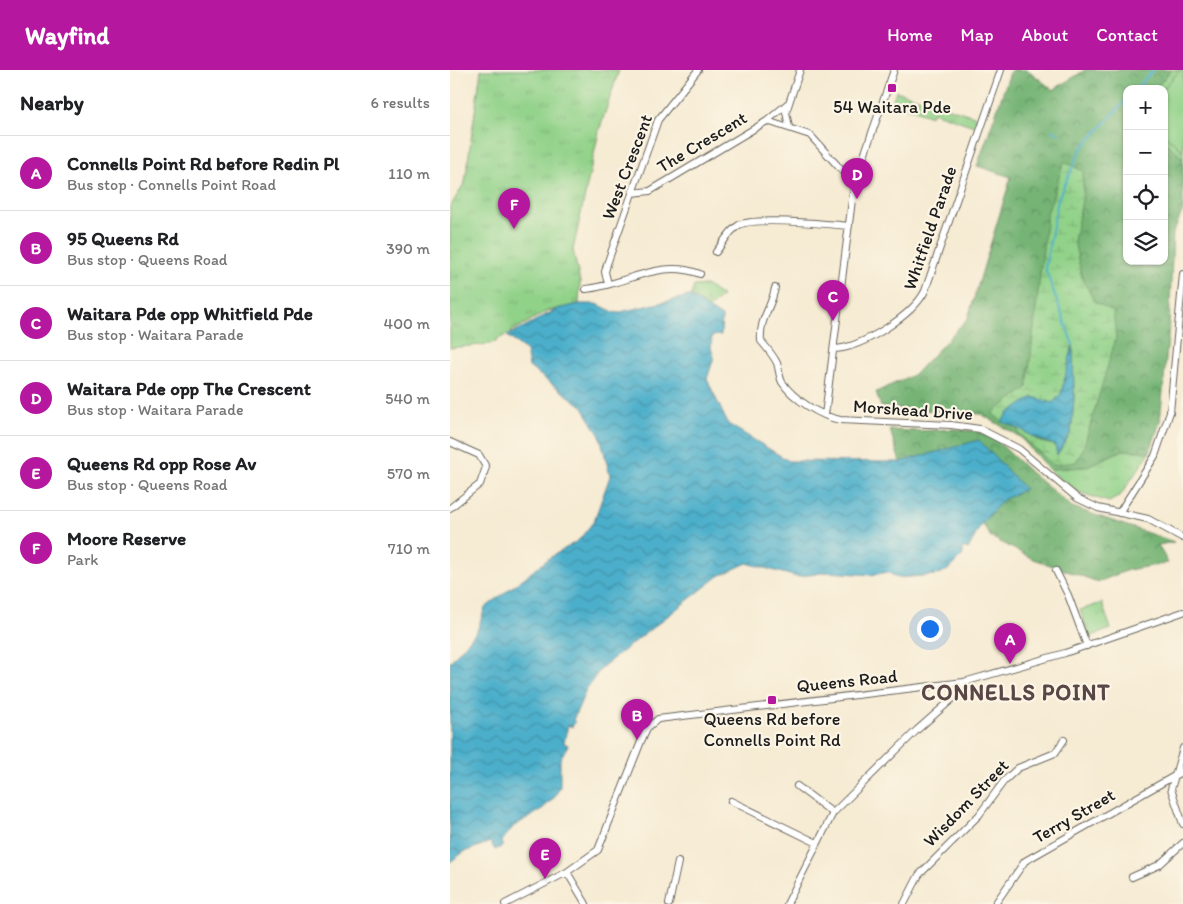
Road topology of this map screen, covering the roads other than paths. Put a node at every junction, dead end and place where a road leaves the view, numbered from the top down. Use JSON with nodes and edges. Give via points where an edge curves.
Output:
{"nodes":[{"id":1,"x":698,"y":70,"type":"edge"},
{"id":2,"x":800,"y":70,"type":"edge"},
{"id":3,"x":894,"y":70,"type":"edge"},
{"id":4,"x":1001,"y":70,"type":"edge"},
{"id":5,"x":789,"y":101,"type":"junction"},
{"id":6,"x":767,"y":121,"type":"junction"},
{"id":7,"x":788,"y":128,"type":"junction"},
{"id":8,"x":854,"y":184,"type":"junction"},
{"id":9,"x":632,"y":193,"type":"junction"},
{"id":10,"x":849,"y":226,"type":"junction"},
{"id":11,"x":716,"y":252,"type":"dead end"},
{"id":12,"x":700,"y":274,"type":"dead end"},
{"id":13,"x":1183,"y":274,"type":"edge"},
{"id":14,"x":608,"y":284,"type":"junction"},
{"id":15,"x":775,"y":288,"type":"dead end"},
{"id":16,"x":586,"y":290,"type":"dead end"},
{"id":17,"x":1180,"y":338,"type":"edge"},
{"id":18,"x":834,"y":348,"type":"junction"},
{"id":19,"x":826,"y":415,"type":"junction"},
{"id":20,"x":450,"y":442,"type":"edge"},
{"id":21,"x":450,"y":508,"type":"edge"},
{"id":22,"x":1119,"y":513,"type":"junction"},
{"id":23,"x":1183,"y":538,"type":"edge"},
{"id":24,"x":1056,"y":571,"type":"dead end"},
{"id":25,"x":1183,"y":612,"type":"edge"},
{"id":26,"x":1087,"y":646,"type":"junction"},
{"id":27,"x":964,"y":682,"type":"junction"},
{"id":28,"x":1064,"y":740,"type":"dead end"},
{"id":29,"x":1183,"y":748,"type":"edge"},
{"id":30,"x":1183,"y":771,"type":"edge"},
{"id":31,"x":1174,"y":776,"type":"junction"},
{"id":32,"x":797,"y":786,"type":"dead end"},
{"id":33,"x":731,"y":801,"type":"dead end"},
{"id":34,"x":834,"y":813,"type":"junction"},
{"id":35,"x":1183,"y":824,"type":"edge"},
{"id":36,"x":817,"y":843,"type":"junction"},
{"id":37,"x":1183,"y":843,"type":"edge"},
{"id":38,"x":678,"y":862,"type":"dead end"},
{"id":39,"x":567,"y":872,"type":"junction"},
{"id":40,"x":1132,"y":877,"type":"dead end"},
{"id":41,"x":506,"y":904,"type":"edge"},
{"id":42,"x":586,"y":904,"type":"edge"},
{"id":43,"x":669,"y":904,"type":"edge"},
{"id":44,"x":787,"y":904,"type":"edge"},
{"id":45,"x":904,"y":904,"type":"edge"},
{"id":46,"x":995,"y":904,"type":"edge"}],
"edges":[{"from":1,"to":9,"type":"street","name":"West Crescent","via":[[658,120]]},
{"from":2,"to":5,"type":"street"},
{"from":3,"to":8,"type":"street"},
{"from":4,"to":18,"type":"street","name":"Whitfield Parade","via":[[919,303],[857,345]]},
{"from":5,"to":6,"type":"street"},
{"from":5,"to":7,"type":"street"},
{"from":6,"to":7,"type":"street","name":"The Crescent"},
{"from":6,"to":9,"type":"street","name":"The Crescent","via":[[650,190]]},
{"from":7,"to":8,"type":"street","name":"The Crescent","via":[[813,137]]},
{"from":8,"to":10,"type":"street"},
{"from":9,"to":14,"type":"street","name":"West Crescent","via":[[607,264]]},
{"from":10,"to":11,"type":"street","via":[[748,222],[731,232]]},
{"from":10,"to":18,"type":"street"},
{"from":12,"to":14,"type":"street","via":[[687,269],[668,269]]},
{"from":13,"to":17,"type":"street"},
{"from":14,"to":16,"type":"street"},
{"from":15,"to":19,"type":"street","name":"Morshead Drive","via":[[772,305],[762,319],[761,341],[772,354],[786,387]]},
{"from":17,"to":22,"type":"street","via":[[1170,412],[1155,456]]},
{"from":18,"to":19,"type":"street"},
{"from":19,"to":22,"type":"street","name":"Morshead Drive","via":[[844,420],[951,424],[980,430],[1019,449],[1077,498]]},
{"from":20,"to":21,"type":"street","via":[[483,459],[486,471],[480,484]]},
{"from":22,"to":23,"type":"street","name":"Morshead Drive","via":[[1148,519]]},
{"from":24,"to":26,"type":"street"},
{"from":25,"to":26,"type":"street","name":"Queens Road"},
{"from":26,"to":27,"type":"street","name":"Queens Road"},
{"from":27,"to":34,"type":"street","via":[[959,693]]},
{"from":27,"to":39,"type":"street","name":"Queens Road","via":[[658,719],[647,728],[598,850]]},
{"from":28,"to":45,"type":"street","name":"Wisdom Street","via":[[1056,753],[1018,768],[1004,781],[979,815],[919,875]]},
{"from":29,"to":31,"type":"street"},
{"from":30,"to":31,"type":"street","name":"Terry Street"},
{"from":31,"to":35,"type":"street","via":[[1172,793]]},
{"from":31,"to":46,"type":"street","name":"Terry Street","via":[[1025,861]]},
{"from":32,"to":34,"type":"street"},
{"from":33,"to":36,"type":"street"},
{"from":34,"to":36,"type":"street"},
{"from":36,"to":44,"type":"street"},
{"from":37,"to":40,"type":"street","via":[[1160,865]]},
{"from":38,"to":43,"type":"street"},
{"from":39,"to":41,"type":"street","name":"Queens Road"},
{"from":39,"to":42,"type":"street"}]}
